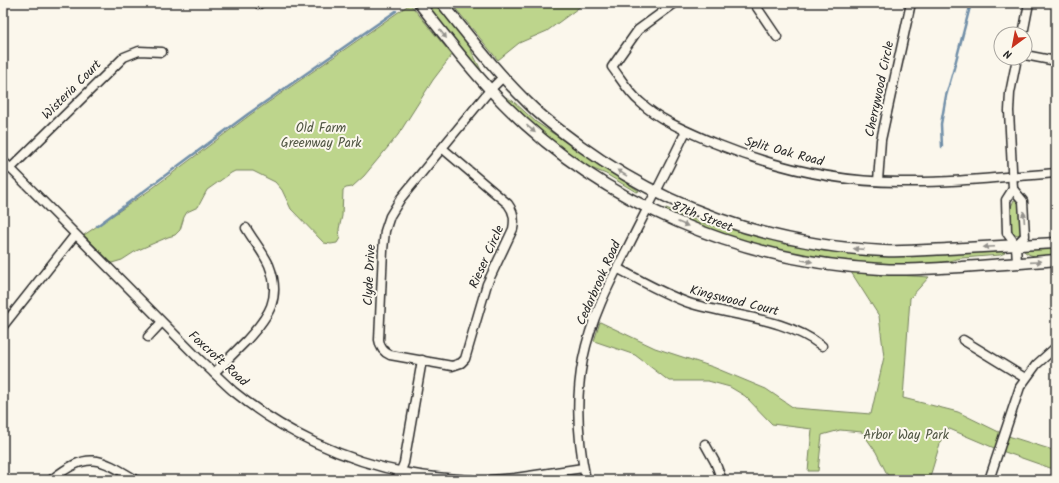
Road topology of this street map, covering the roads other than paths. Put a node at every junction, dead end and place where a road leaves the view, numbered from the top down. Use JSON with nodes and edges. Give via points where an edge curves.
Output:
{"nodes":[{"id":1,"x":419,"y":3,"type":"edge"},
{"id":2,"x":442,"y":3,"type":"edge"},
{"id":3,"x":675,"y":3,"type":"edge"},
{"id":4,"x":754,"y":3,"type":"edge"},
{"id":5,"x":911,"y":3,"type":"edge"},
{"id":6,"x":1029,"y":3,"type":"edge"},
{"id":7,"x":1025,"y":26,"type":"edge"},
{"id":8,"x":778,"y":36,"type":"dead end"},
{"id":9,"x":162,"y":52,"type":"dead end"},
{"id":10,"x":1033,"y":57,"type":"edge"},
{"id":11,"x":1056,"y":61,"type":"edge"},
{"id":12,"x":1015,"y":66,"type":"edge"},
{"id":13,"x":503,"y":77,"type":"junction"},
{"id":14,"x":490,"y":90,"type":"junction"},
{"id":15,"x":686,"y":131,"type":"junction"},
{"id":16,"x":442,"y":148,"type":"junction"},
{"id":17,"x":3,"y":161,"type":"edge"},
{"id":18,"x":10,"y":169,"type":"junction"},
{"id":19,"x":1056,"y":173,"type":"edge"},
{"id":20,"x":1012,"y":176,"type":"junction"},
{"id":21,"x":878,"y":181,"type":"junction"},
{"id":22,"x":1013,"y":189,"type":"junction"},
{"id":23,"x":656,"y":192,"type":"junction"},
{"id":24,"x":647,"y":208,"type":"junction"},
{"id":25,"x":246,"y":228,"type":"dead end"},
{"id":26,"x":76,"y":235,"type":"junction"},
{"id":27,"x":1056,"y":243,"type":"edge"},
{"id":28,"x":1016,"y":245,"type":"junction"},
{"id":29,"x":1056,"y":260,"type":"edge"},
{"id":30,"x":1017,"y":263,"type":"junction"},
{"id":31,"x":617,"y":268,"type":"junction"},
{"id":32,"x":161,"y":322,"type":"junction"},
{"id":33,"x":3,"y":326,"type":"edge"},
{"id":34,"x":148,"y":337,"type":"dead end"},
{"id":35,"x":962,"y":340,"type":"dead end"},
{"id":36,"x":822,"y":346,"type":"dead end"},
{"id":37,"x":1056,"y":346,"type":"edge"},
{"id":38,"x":422,"y":360,"type":"junction"},
{"id":39,"x":214,"y":373,"type":"junction"},
{"id":40,"x":1025,"y":378,"type":"junction"},
{"id":41,"x":705,"y":444,"type":"dead end"},
{"id":42,"x":583,"y":468,"type":"junction"},
{"id":43,"x":400,"y":472,"type":"junction"},
{"id":44,"x":51,"y":480,"type":"edge"},
{"id":45,"x":136,"y":480,"type":"edge"},
{"id":46,"x":397,"y":480,"type":"edge"},
{"id":47,"x":472,"y":480,"type":"edge"},
{"id":48,"x":490,"y":480,"type":"edge"},
{"id":49,"x":586,"y":480,"type":"edge"},
{"id":50,"x":722,"y":480,"type":"edge"},
{"id":51,"x":989,"y":480,"type":"edge"}],
"edges":[{"from":1,"to":14,"type":"street","name":"87th Street","one_way":true},
{"from":2,"to":13,"type":"street","name":"87th Street"},
{"from":3,"to":15,"type":"street","name":"Split Oak Road","via":[[638,30],[612,67],[642,104]]},
{"from":4,"to":8,"type":"street"},
{"from":5,"to":21,"type":"street","name":"Cherrywood Circle","via":[[881,140]]},
{"from":6,"to":7,"type":"street"},
{"from":9,"to":18,"type":"street","name":"Wisteria Court","via":[[139,51],[124,57]]},
{"from":10,"to":11,"type":"street"},
{"from":12,"to":20,"type":"street","via":[[1008,111]]},
{"from":13,"to":14,"type":"street","name":"Clyde Drive"},
{"from":23,"to":13,"type":"street","name":"87th Street","one_way":true,"via":[[594,155],[558,129]]},
{"from":14,"to":16,"type":"street","name":"Clyde Drive"},
{"from":14,"to":24,"type":"street","name":"87th Street","one_way":true,"via":[[548,144],[584,170]]},
{"from":15,"to":21,"type":"street","name":"Split Oak Road","via":[[772,164],[847,179]]},
{"from":15,"to":23,"type":"street","name":"Cedarbrook Road"},
{"from":16,"to":38,"type":"street","name":"Clyde Drive","via":[[390,216],[383,244],[380,344],[386,353]]},
{"from":16,"to":38,"type":"street","name":"Rieser Circle","via":[[508,204],[514,214],[514,229],[483,294],[465,359],[462,363],[452,366]]},
{"from":17,"to":18,"type":"street","name":"Foxcroft Road"},
{"from":18,"to":26,"type":"street","name":"Foxcroft Road"},
{"from":19,"to":20,"type":"street","name":"Split Oak Road"},
{"from":20,"to":21,"type":"street","name":"Split Oak Road","via":[[932,181]]},
{"from":20,"to":22,"type":"street"},
{"from":22,"to":28,"type":"street","via":[[1006,200],[1007,233]]},
{"from":28,"to":22,"type":"street","one_way":true,"via":[[1025,236],[1023,201]]},
{"from":23,"to":24,"type":"street","name":"Cedarbrook Road"},
{"from":28,"to":23,"type":"street","name":"87th Street","one_way":true,"via":[[887,251],[827,246],[736,225],[704,214]]},
{"from":24,"to":30,"type":"street","name":"87th Street","one_way":true,"via":[[695,230],[751,249],[800,260],[882,269]]},
{"from":24,"to":31,"type":"street","name":"Cedarbrook Road"},
{"from":25,"to":39,"type":"street","via":[[268,263],[274,284],[272,302],[262,323]]},
{"from":26,"to":32,"type":"street","name":"Foxcroft Road"},
{"from":26,"to":33,"type":"street"},
{"from":27,"to":28,"type":"street","name":"87th Street"},
{"from":28,"to":30,"type":"street"},
{"from":30,"to":29,"type":"street","name":"87th Street","one_way":true},
{"from":31,"to":36,"type":"street","name":"Kingswood Court","via":[[688,302],[791,328]]},
{"from":31,"to":42,"type":"street","name":"Cedarbrook Road","via":[[598,306],[583,359],[578,415]]},
{"from":32,"to":34,"type":"street"},
{"from":32,"to":39,"type":"street","name":"Foxcroft Road"},
{"from":35,"to":40,"type":"street"},
{"from":37,"to":40,"type":"street","via":[[1043,356]]},
{"from":38,"to":43,"type":"street"},
{"from":39,"to":43,"type":"street","name":"Foxcroft Road","via":[[256,408],[304,437],[348,456]]},
{"from":40,"to":51,"type":"street","via":[[1015,400]]},
{"from":41,"to":50,"type":"street"},
{"from":42,"to":48,"type":"street"},
{"from":42,"to":49,"type":"street","name":"Cedarbrook Road"},
{"from":43,"to":46,"type":"street"},
{"from":43,"to":47,"type":"street","name":"Foxcroft Road"},
{"from":44,"to":45,"type":"street","via":[[76,463],[92,460],[105,463]]}]}
